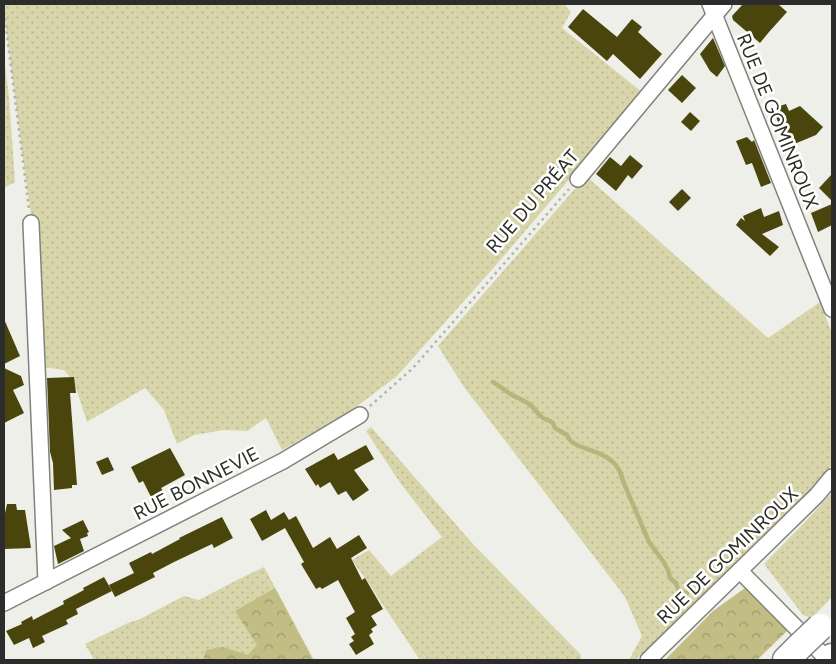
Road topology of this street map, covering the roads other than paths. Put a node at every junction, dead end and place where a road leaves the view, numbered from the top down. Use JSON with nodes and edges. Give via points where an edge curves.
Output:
{"nodes":[{"id":1,"x":716,"y":7,"type":"edge"},
{"id":2,"x":578,"y":179,"type":"road end"},
{"id":3,"x":31,"y":223,"type":"road end"},
{"id":4,"x":832,"y":309,"type":"edge"},
{"id":5,"x":360,"y":415,"type":"road end"},
{"id":6,"x":832,"y":477,"type":"edge"},
{"id":7,"x":740,"y":571,"type":"junction"},
{"id":8,"x":46,"y":582,"type":"junction"},
{"id":9,"x":4,"y":603,"type":"edge"},
{"id":10,"x":826,"y":622,"type":"edge"},
{"id":11,"x":793,"y":654,"type":"edge"},
{"id":12,"x":832,"y":657,"type":"edge"},
{"id":13,"x":648,"y":660,"type":"edge"},
{"id":14,"x":828,"y":660,"type":"edge"}],
"edges":[{"from":1,"to":2,"type":"street","name":"RUE DU PRÉAT"},
{"from":1,"to":4,"type":"street","name":"RUE DE GOMINROUX"},
{"from":3,"to":8,"type":"street"},
{"from":5,"to":8,"type":"street","name":"RUE BONNEVIE","via":[[283,461]]},
{"from":6,"to":7,"type":"street","name":"RUE DE GOMINROUX"},
{"from":7,"to":13,"type":"street","name":"RUE DE GOMINROUX"},
{"from":7,"to":14,"type":"street"},
{"from":8,"to":9,"type":"street","name":"RUE BONNEVIE"},
{"from":10,"to":11,"type":"highway","bridge":true},
{"from":12,"to":14,"type":"highway"}]}
